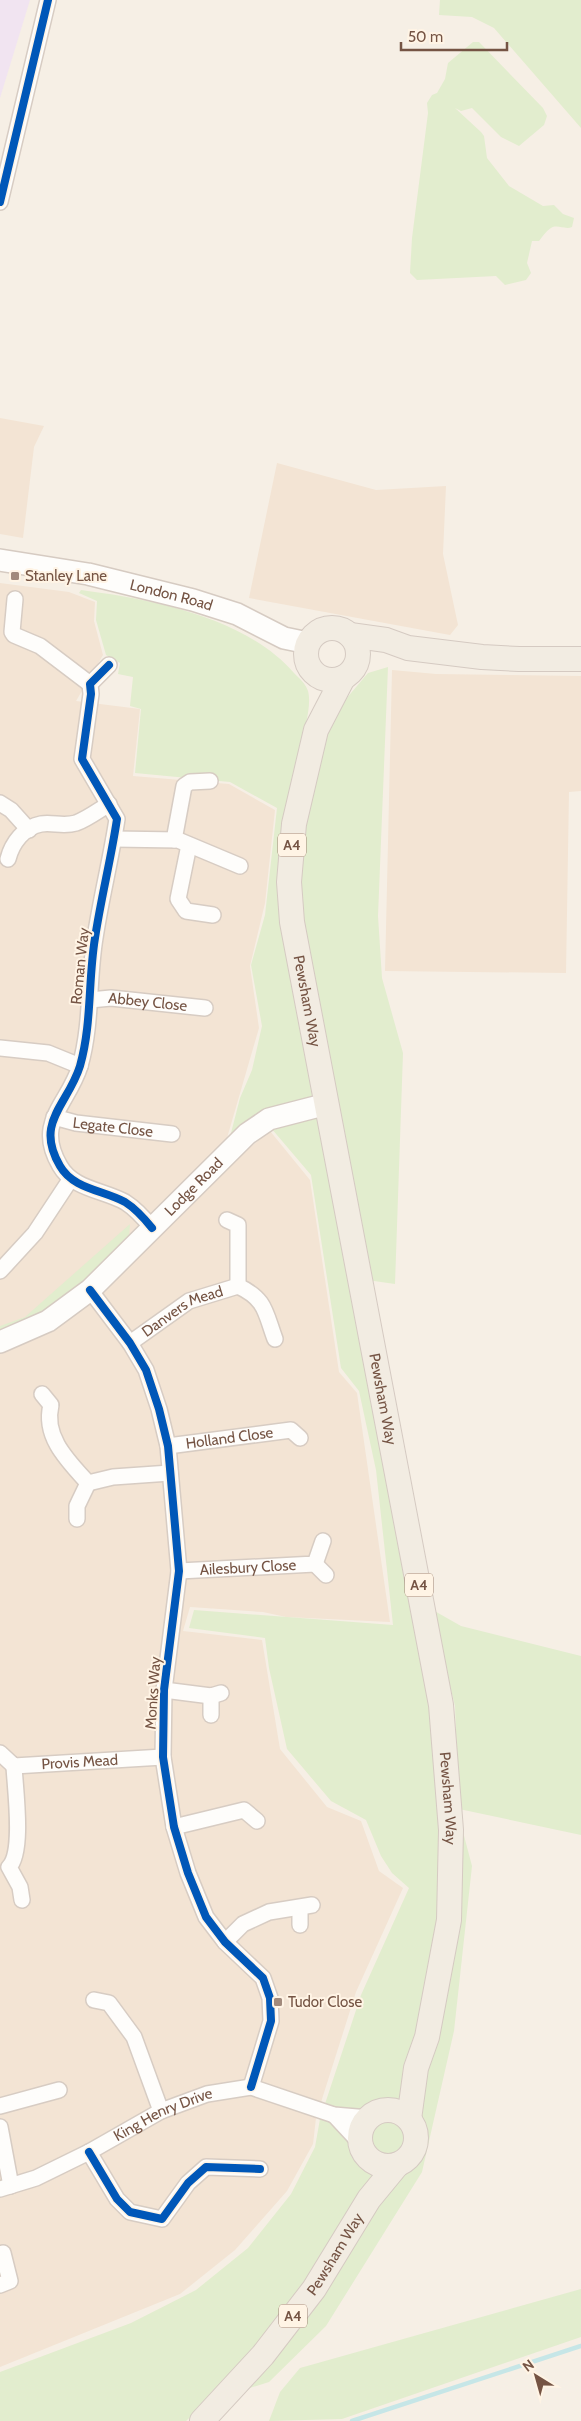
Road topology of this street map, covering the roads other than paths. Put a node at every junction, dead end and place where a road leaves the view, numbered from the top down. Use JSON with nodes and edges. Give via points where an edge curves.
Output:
{"nodes":[{"id":1,"x":48,"y":0,"type":"edge"},
{"id":2,"x":0,"y":202,"type":"edge"},
{"id":3,"x":0,"y":560,"type":"edge"},
{"id":4,"x":15,"y":599,"type":"dead end"},
{"id":5,"x":350,"y":635,"type":"junction"},
{"id":6,"x":308,"y":643,"type":"junction"},
{"id":7,"x":408,"y":648,"type":"junction"},
{"id":8,"x":581,"y":658,"type":"edge"},
{"id":9,"x":357,"y":659,"type":"junction"},
{"id":10,"x":109,"y":665,"type":"dead end"},
{"id":11,"x":313,"y":673,"type":"junction"},
{"id":12,"x":343,"y":678,"type":"junction"},
{"id":13,"x":90,"y":684,"type":"junction"},
{"id":14,"x":316,"y":730,"type":"junction"},
{"id":15,"x":210,"y":782,"type":"dead end"},
{"id":16,"x":0,"y":803,"type":"edge"},
{"id":17,"x":109,"y":804,"type":"junction"},
{"id":18,"x":29,"y":830,"type":"junction"},
{"id":19,"x":114,"y":838,"type":"junction"},
{"id":20,"x":174,"y":840,"type":"junction"},
{"id":21,"x":189,"y":844,"type":"junction"},
{"id":22,"x":8,"y":863,"type":"edge"},
{"id":23,"x":240,"y":866,"type":"dead end"},
{"id":24,"x":212,"y":915,"type":"dead end"},
{"id":25,"x":90,"y":1000,"type":"junction"},
{"id":26,"x":205,"y":1008,"type":"dead end"},
{"id":27,"x":0,"y":1048,"type":"edge"},
{"id":28,"x":80,"y":1066,"type":"junction"},
{"id":29,"x":327,"y":1104,"type":"junction"},
{"id":30,"x":54,"y":1117,"type":"junction"},
{"id":31,"x":172,"y":1134,"type":"dead end"},
{"id":32,"x":70,"y":1180,"type":"junction"},
{"id":33,"x":236,"y":1223,"type":"dead end"},
{"id":34,"x":152,"y":1228,"type":"junction"},
{"id":35,"x":0,"y":1271,"type":"edge"},
{"id":36,"x":238,"y":1286,"type":"junction"},
{"id":37,"x":90,"y":1290,"type":"junction"},
{"id":38,"x":270,"y":1335,"type":"dead end"},
{"id":39,"x":0,"y":1342,"type":"edge"},
{"id":40,"x":130,"y":1343,"type":"junction"},
{"id":41,"x":50,"y":1402,"type":"dead end"},
{"id":42,"x":293,"y":1429,"type":"dead end"},
{"id":43,"x":168,"y":1446,"type":"junction"},
{"id":44,"x":170,"y":1473,"type":"junction"},
{"id":45,"x":88,"y":1483,"type":"junction"},
{"id":46,"x":77,"y":1519,"type":"dead end"},
{"id":47,"x":323,"y":1541,"type":"dead end"},
{"id":48,"x":315,"y":1564,"type":"junction"},
{"id":49,"x":180,"y":1571,"type":"junction"},
{"id":50,"x":326,"y":1575,"type":"dead end"},
{"id":51,"x":164,"y":1690,"type":"junction"},
{"id":52,"x":211,"y":1715,"type":"dead end"},
{"id":53,"x":0,"y":1754,"type":"edge"},
{"id":54,"x":163,"y":1757,"type":"junction"},
{"id":55,"x":14,"y":1766,"type":"junction"},
{"id":56,"x":258,"y":1821,"type":"dead end"},
{"id":57,"x":174,"y":1827,"type":"junction"},
{"id":58,"x":4,"y":1868,"type":"edge"},
{"id":59,"x":24,"y":1891,"type":"dead end"},
{"id":60,"x":300,"y":1925,"type":"dead end"},
{"id":61,"x":225,"y":1942,"type":"junction"},
{"id":62,"x":105,"y":1999,"type":"dead end"},
{"id":63,"x":416,"y":2068,"type":"junction"},
{"id":64,"x":251,"y":2087,"type":"junction"},
{"id":65,"x":59,"y":2090,"type":"dead end"},
{"id":66,"x":0,"y":2106,"type":"edge"},
{"id":67,"x":162,"y":2111,"type":"junction"},
{"id":68,"x":377,"y":2114,"type":"junction"},
{"id":69,"x":334,"y":2115,"type":"junction"},
{"id":70,"x":409,"y":2119,"type":"junction"},
{"id":71,"x":0,"y":2127,"type":"edge"},
{"id":72,"x":364,"y":2151,"type":"junction"},
{"id":73,"x":89,"y":2152,"type":"junction"},
{"id":74,"x":397,"y":2165,"type":"junction"},
{"id":75,"x":260,"y":2169,"type":"dead end"},
{"id":76,"x":5,"y":2187,"type":"edge"},
{"id":77,"x":369,"y":2199,"type":"junction"},
{"id":78,"x":3,"y":2253,"type":"dead end"},
{"id":79,"x":9,"y":2282,"type":"edge"},
{"id":80,"x":202,"y":2421,"type":"edge"}],
"edges":[{"from":1,"to":2,"type":"street"},
{"from":3,"to":6,"type":"street","name":"London Road","via":[[88,574],[193,600],[237,614],[284,638]]},
{"from":4,"to":13,"type":"street","via":[[14,635],[40,646]]},
{"from":5,"to":6,"type":"main road","via":[[328,628],[313,636]]},
{"from":5,"to":7,"type":"main road","via":[[386,640]]},
{"from":5,"to":9,"type":"main road","via":[[356,644]]},
{"from":6,"to":11,"type":"main road","number":"A4","via":[[306,659]]},
{"from":7,"to":8,"type":"main road","via":[[520,659]]},
{"from":7,"to":9,"type":"main road"},
{"from":9,"to":12,"type":"main road","number":"A4","via":[[355,667]]},
{"from":10,"to":13,"type":"street"},
{"from":11,"to":12,"type":"main road","via":[[327,680]]},
{"from":11,"to":14,"type":"main road","name":"Pewsham Way","number":"A4"},
{"from":12,"to":14,"type":"main road","name":"Pewsham Way","number":"A4"},
{"from":13,"to":17,"type":"street","name":"Roman Way","via":[[82,759]]},
{"from":14,"to":29,"type":"main road","name":"Pewsham Way","number":"A4","via":[[294,824],[289,882],[292,922]]},
{"from":15,"to":20,"type":"street","via":[[199,780],[184,786]]},
{"from":16,"to":18,"type":"street"},
{"from":17,"to":18,"type":"street","via":[[77,823],[63,826],[41,824]]},
{"from":17,"to":19,"type":"street","name":"Roman Way","via":[[117,819]]},
{"from":18,"to":22,"type":"street","via":[[11,846]]},
{"from":19,"to":20,"type":"street"},
{"from":19,"to":25,"type":"street","name":"Roman Way","via":[[95,939]]},
{"from":20,"to":21,"type":"street"},
{"from":21,"to":23,"type":"street","via":[[225,853]]},
{"from":21,"to":24,"type":"street","via":[[178,899],[186,911]]},
{"from":25,"to":26,"type":"street","name":"Abbey Close","via":[[111,998]]},
{"from":25,"to":28,"type":"street","name":"Roman Way"},
{"from":27,"to":28,"type":"street","via":[[48,1053]]},
{"from":28,"to":30,"type":"street","name":"Roman Way"},
{"from":29,"to":34,"type":"street","name":"Lodge Road","via":[[269,1119],[247,1134]]},
{"from":29,"to":63,"type":"main road","name":"Pewsham Way","number":"A4","via":[[441,1705],[451,1830],[449,1920],[427,2038]]},
{"from":30,"to":31,"type":"street","name":"Legate Close","via":[[76,1123]]},
{"from":30,"to":32,"type":"street","name":"Roman Way","via":[[49,1134],[51,1147]]},
{"from":32,"to":34,"type":"street","via":[[123,1202],[138,1211]]},
{"from":32,"to":35,"type":"street","via":[[35,1233]]},
{"from":33,"to":36,"type":"street","name":"Danvers Mead"},
{"from":34,"to":37,"type":"street","name":"Lodge Road"},
{"from":36,"to":38,"type":"street","name":"Danvers Mead","via":[[254,1293],[258,1299]]},
{"from":36,"to":40,"type":"street","name":"Danvers Mead","via":[[189,1301]]},
{"from":37,"to":39,"type":"street","name":"Lodge Road","via":[[48,1321]]},
{"from":37,"to":40,"type":"street","name":"Monks Way"},
{"from":40,"to":43,"type":"street","name":"Monks Way","via":[[146,1370]]},
{"from":41,"to":45,"type":"street","via":[[49,1421],[53,1438]]},
{"from":42,"to":43,"type":"street","name":"Holland Close"},
{"from":43,"to":44,"type":"street","name":"Monks Way"},
{"from":44,"to":45,"type":"street","via":[[113,1477]]},
{"from":44,"to":49,"type":"street","name":"Monks Way"},
{"from":45,"to":46,"type":"street","via":[[77,1506]]},
{"from":47,"to":48,"type":"street","name":"Ailesbury Close"},
{"from":48,"to":49,"type":"street","name":"Ailesbury Close"},
{"from":48,"to":50,"type":"street","name":"Ailesbury Close"},
{"from":49,"to":51,"type":"street","name":"Monks Way"},
{"from":51,"to":52,"type":"street","via":[[216,1694]]},
{"from":51,"to":54,"type":"street","name":"Monks Way"},
{"from":53,"to":55,"type":"street"},
{"from":54,"to":55,"type":"street","name":"Provis Mead"},
{"from":54,"to":57,"type":"street","name":"Monks Way"},
{"from":55,"to":58,"type":"street","via":[[15,1854]]},
{"from":56,"to":57,"type":"street","via":[[244,1807]]},
{"from":57,"to":61,"type":"street","name":"Monks Way","via":[[206,1917]]},
{"from":58,"to":59,"type":"street"},
{"from":60,"to":61,"type":"street","via":[[306,1906],[269,1912],[243,1924]]},
{"from":61,"to":64,"type":"street","name":"Monks Way","via":[[263,1978],[270,1998],[271,2020]]},
{"from":62,"to":67,"type":"street","via":[[134,2037]]},
{"from":63,"to":68,"type":"main road","name":"Pewsham Way","number":"A4"},
{"from":63,"to":70,"type":"main road","name":"Pewsham Way","number":"A4"},
{"from":64,"to":67,"type":"street","name":"King Henry Drive","via":[[207,2094]]},
{"from":64,"to":69,"type":"street","name":"King Henry Drive"},
{"from":65,"to":66,"type":"street"},
{"from":67,"to":73,"type":"street","name":"King Henry Drive"},
{"from":68,"to":69,"type":"street","name":"King Henry Drive"},
{"from":68,"to":70,"type":"main road","via":[[394,2110]]},
{"from":68,"to":72,"type":"main road","number":"A4","via":[[363,2125]]},
{"from":69,"to":72,"type":"street","name":"King Henry Drive"},
{"from":70,"to":74,"type":"main road","number":"A4","via":[[416,2145],[405,2161]]},
{"from":71,"to":76,"type":"street"},
{"from":72,"to":74,"type":"main road","via":[[382,2166]]},
{"from":72,"to":77,"type":"main road","name":"Pewsham Way","number":"A4"},
{"from":73,"to":75,"type":"street","via":[[117,2199],[130,2212],[162,2219],[188,2183],[206,2167]]},
{"from":73,"to":76,"type":"street","name":"King Henry Drive","via":[[36,2178]]},
{"from":74,"to":77,"type":"main road","name":"Pewsham Way","number":"A4"},
{"from":77,"to":80,"type":"main road","name":"Pewsham Way","number":"A4","via":[[314,2289],[263,2356]]},
{"from":78,"to":79,"type":"street"}]}
